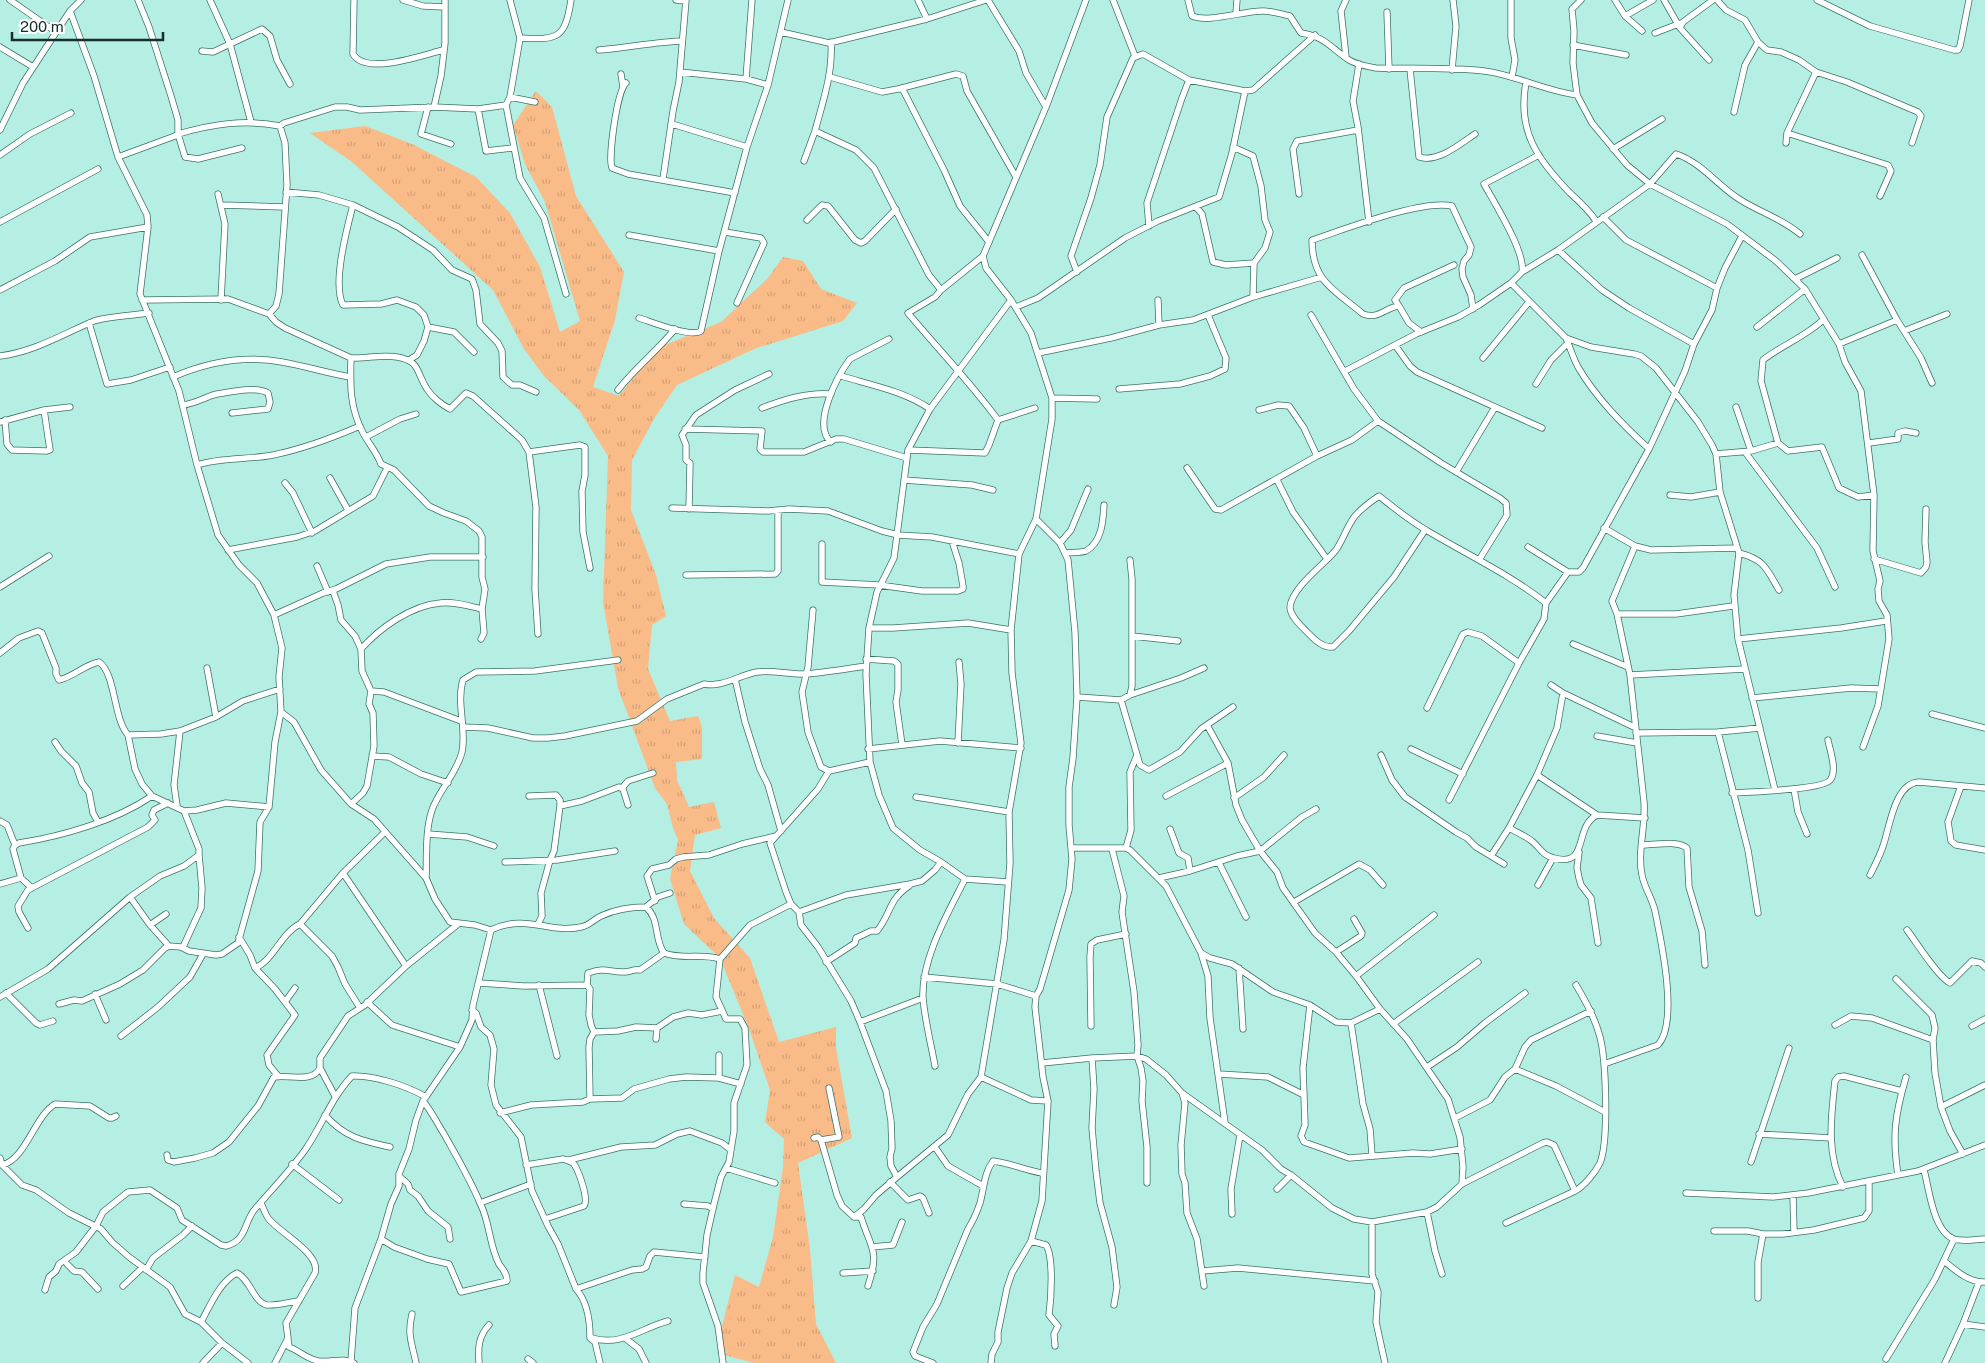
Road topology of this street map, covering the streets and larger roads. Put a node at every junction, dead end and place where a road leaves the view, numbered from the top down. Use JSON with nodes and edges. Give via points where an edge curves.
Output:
{"nodes":[{"id":1,"x":10,"y":0,"type":"edge"},
{"id":2,"x":81,"y":0,"type":"edge"},
{"id":3,"x":138,"y":0,"type":"edge"},
{"id":4,"x":210,"y":0,"type":"edge"},
{"id":5,"x":354,"y":0,"type":"edge"},
{"id":6,"x":403,"y":0,"type":"edge"},
{"id":7,"x":510,"y":0,"type":"edge"},
{"id":8,"x":572,"y":0,"type":"edge"},
{"id":9,"x":676,"y":0,"type":"edge"},
{"id":10,"x":752,"y":0,"type":"edge"},
{"id":11,"x":788,"y":0,"type":"edge"},
{"id":12,"x":918,"y":0,"type":"edge"},
{"id":13,"x":987,"y":0,"type":"edge"},
{"id":14,"x":1086,"y":0,"type":"edge"},
{"id":15,"x":1113,"y":0,"type":"edge"},
{"id":16,"x":1188,"y":0,"type":"edge"},
{"id":17,"x":1237,"y":0,"type":"edge"},
{"id":18,"x":1346,"y":0,"type":"edge"},
{"id":19,"x":1453,"y":0,"type":"edge"},
{"id":20,"x":1511,"y":0,"type":"edge"},
{"id":21,"x":1572,"y":0,"type":"edge"},
{"id":22,"x":1581,"y":0,"type":"edge"},
{"id":23,"x":1615,"y":0,"type":"edge"},
{"id":24,"x":1654,"y":0,"type":"edge"},
{"id":25,"x":1664,"y":0,"type":"edge"},
{"id":26,"x":1713,"y":0,"type":"edge"},
{"id":27,"x":1717,"y":0,"type":"edge"},
{"id":28,"x":1817,"y":0,"type":"edge"},
{"id":29,"x":1969,"y":0,"type":"edge"},
{"id":30,"x":686,"y":1,"type":"edge"},
{"id":31,"x":445,"y":3,"type":"edge"},
{"id":32,"x":1572,"y":9,"type":"junction"},
{"id":33,"x":70,"y":11,"type":"junction"},
{"id":34,"x":1387,"y":12,"type":"dead end"},
{"id":35,"x":1236,"y":14,"type":"junction"},
{"id":36,"x":1625,"y":16,"type":"junction"},
{"id":37,"x":926,"y":19,"type":"junction"},
{"id":38,"x":1680,"y":25,"type":"junction"},
{"id":39,"x":1642,"y":31,"type":"dead end"},
{"id":40,"x":56,"y":32,"type":"junction"},
{"id":41,"x":781,"y":32,"type":"junction"},
{"id":42,"x":1655,"y":34,"type":"dead end"},
{"id":43,"x":1315,"y":35,"type":"junction"},
{"id":44,"x":520,"y":38,"type":"junction"},
{"id":45,"x":682,"y":41,"type":"junction"},
{"id":46,"x":831,"y":42,"type":"junction"},
{"id":47,"x":1758,"y":42,"type":"junction"},
{"id":48,"x":230,"y":44,"type":"junction"},
{"id":49,"x":1573,"y":45,"type":"junction"},
{"id":50,"x":0,"y":47,"type":"edge"},
{"id":51,"x":443,"y":50,"type":"junction"},
{"id":52,"x":598,"y":50,"type":"dead end"},
{"id":53,"x":202,"y":51,"type":"dead end"},
{"id":54,"x":1626,"y":55,"type":"dead end"},
{"id":55,"x":1135,"y":56,"type":"junction"},
{"id":56,"x":1346,"y":58,"type":"junction"},
{"id":57,"x":1709,"y":60,"type":"dead end"},
{"id":58,"x":1359,"y":64,"type":"junction"},
{"id":59,"x":33,"y":67,"type":"junction"},
{"id":60,"x":1389,"y":68,"type":"junction"},
{"id":61,"x":1410,"y":69,"type":"junction"},
{"id":62,"x":1452,"y":70,"type":"junction"},
{"id":63,"x":680,"y":72,"type":"junction"},
{"id":64,"x":1816,"y":72,"type":"junction"},
{"id":65,"x":620,"y":74,"type":"dead end"},
{"id":66,"x":830,"y":77,"type":"junction"},
{"id":67,"x":746,"y":78,"type":"junction"},
{"id":68,"x":1512,"y":78,"type":"junction"},
{"id":69,"x":1189,"y":80,"type":"junction"},
{"id":70,"x":1526,"y":82,"type":"junction"},
{"id":71,"x":290,"y":84,"type":"dead end"},
{"id":72,"x":768,"y":84,"type":"junction"},
{"id":73,"x":902,"y":88,"type":"junction"},
{"id":74,"x":1245,"y":91,"type":"junction"},
{"id":75,"x":1577,"y":95,"type":"junction"},
{"id":76,"x":510,"y":97,"type":"junction"},
{"id":77,"x":535,"y":102,"type":"dead end"},
{"id":78,"x":506,"y":105,"type":"junction"},
{"id":79,"x":1046,"y":106,"type":"junction"},
{"id":80,"x":431,"y":107,"type":"junction"},
{"id":81,"x":478,"y":109,"type":"junction"},
{"id":82,"x":1734,"y":112,"type":"dead end"},
{"id":83,"x":71,"y":113,"type":"dead end"},
{"id":84,"x":1662,"y":119,"type":"dead end"},
{"id":85,"x":251,"y":122,"type":"junction"},
{"id":86,"x":672,"y":124,"type":"junction"},
{"id":87,"x":280,"y":126,"type":"junction"},
{"id":88,"x":0,"y":130,"type":"edge"},
{"id":89,"x":814,"y":130,"type":"junction"},
{"id":90,"x":1358,"y":130,"type":"junction"},
{"id":91,"x":1787,"y":133,"type":"junction"},
{"id":92,"x":178,"y":134,"type":"junction"},
{"id":93,"x":1475,"y":134,"type":"dead end"},
{"id":94,"x":1786,"y":143,"type":"dead end"},
{"id":95,"x":1912,"y":143,"type":"dead end"},
{"id":96,"x":451,"y":144,"type":"dead end"},
{"id":97,"x":1233,"y":146,"type":"junction"},
{"id":98,"x":747,"y":147,"type":"junction"},
{"id":99,"x":242,"y":148,"type":"dead end"},
{"id":100,"x":513,"y":148,"type":"junction"},
{"id":101,"x":1613,"y":149,"type":"junction"},
{"id":102,"x":0,"y":155,"type":"edge"},
{"id":103,"x":1539,"y":155,"type":"junction"},
{"id":104,"x":118,"y":157,"type":"junction"},
{"id":105,"x":804,"y":161,"type":"dead end"},
{"id":106,"x":98,"y":169,"type":"dead end"},
{"id":107,"x":1016,"y":177,"type":"junction"},
{"id":108,"x":663,"y":180,"type":"junction"},
{"id":109,"x":1650,"y":184,"type":"junction"},
{"id":110,"x":286,"y":192,"type":"junction"},
{"id":111,"x":735,"y":193,"type":"junction"},
{"id":112,"x":218,"y":194,"type":"dead end"},
{"id":113,"x":1299,"y":194,"type":"dead end"},
{"id":114,"x":1880,"y":196,"type":"dead end"},
{"id":115,"x":1210,"y":202,"type":"junction"},
{"id":116,"x":221,"y":205,"type":"junction"},
{"id":117,"x":353,"y":205,"type":"junction"},
{"id":118,"x":285,"y":207,"type":"junction"},
{"id":119,"x":1196,"y":207,"type":"junction"},
{"id":120,"x":896,"y":209,"type":"junction"},
{"id":121,"x":1202,"y":214,"type":"junction"},
{"id":122,"x":1603,"y":217,"type":"junction"},
{"id":123,"x":807,"y":220,"type":"dead end"},
{"id":124,"x":0,"y":222,"type":"edge"},
{"id":125,"x":1369,"y":222,"type":"junction"},
{"id":126,"x":1596,"y":222,"type":"junction"},
{"id":127,"x":148,"y":226,"type":"junction"},
{"id":128,"x":1149,"y":226,"type":"junction"},
{"id":129,"x":725,"y":232,"type":"junction"},
{"id":130,"x":1800,"y":234,"type":"dead end"},
{"id":131,"x":629,"y":236,"type":"dead end"},
{"id":132,"x":1742,"y":236,"type":"junction"},
{"id":133,"x":989,"y":242,"type":"junction"},
{"id":134,"x":1558,"y":250,"type":"junction"},
{"id":135,"x":719,"y":251,"type":"junction"},
{"id":136,"x":1862,"y":255,"type":"dead end"},
{"id":137,"x":983,"y":256,"type":"junction"},
{"id":138,"x":1838,"y":258,"type":"dead end"},
{"id":139,"x":1254,"y":263,"type":"junction"},
{"id":140,"x":1454,"y":265,"type":"dead end"},
{"id":141,"x":1077,"y":272,"type":"junction"},
{"id":142,"x":1522,"y":272,"type":"junction"},
{"id":143,"x":1322,"y":277,"type":"junction"},
{"id":144,"x":1795,"y":279,"type":"junction"},
{"id":145,"x":1511,"y":283,"type":"junction"},
{"id":146,"x":1717,"y":288,"type":"junction"},
{"id":147,"x":1805,"y":289,"type":"junction"},
{"id":148,"x":0,"y":290,"type":"edge"},
{"id":149,"x":941,"y":290,"type":"junction"},
{"id":150,"x":566,"y":294,"type":"dead end"},
{"id":151,"x":1253,"y":296,"type":"junction"},
{"id":152,"x":142,"y":300,"type":"junction"},
{"id":153,"x":221,"y":300,"type":"junction"},
{"id":154,"x":1012,"y":300,"type":"junction"},
{"id":155,"x":1158,"y":300,"type":"dead end"},
{"id":156,"x":1529,"y":302,"type":"junction"},
{"id":157,"x":737,"y":304,"type":"dead end"},
{"id":158,"x":1399,"y":306,"type":"junction"},
{"id":159,"x":1016,"y":307,"type":"junction"},
{"id":160,"x":1473,"y":309,"type":"junction"},
{"id":161,"x":149,"y":314,"type":"junction"},
{"id":162,"x":269,"y":314,"type":"junction"},
{"id":163,"x":1947,"y":314,"type":"dead end"},
{"id":164,"x":1208,"y":315,"type":"junction"},
{"id":165,"x":1311,"y":315,"type":"dead end"},
{"id":166,"x":639,"y":318,"type":"dead end"},
{"id":167,"x":1823,"y":320,"type":"junction"},
{"id":168,"x":1897,"y":320,"type":"junction"},
{"id":169,"x":89,"y":323,"type":"junction"},
{"id":170,"x":1159,"y":325,"type":"junction"},
{"id":171,"x":428,"y":327,"type":"junction"},
{"id":172,"x":1758,"y":327,"type":"dead end"},
{"id":173,"x":675,"y":329,"type":"junction"},
{"id":174,"x":1904,"y":331,"type":"junction"},
{"id":175,"x":1421,"y":332,"type":"junction"},
{"id":176,"x":889,"y":339,"type":"dead end"},
{"id":177,"x":1567,"y":340,"type":"junction"},
{"id":178,"x":1694,"y":344,"type":"junction"},
{"id":179,"x":1838,"y":344,"type":"junction"},
{"id":180,"x":1395,"y":346,"type":"junction"},
{"id":181,"x":474,"y":352,"type":"dead end"},
{"id":182,"x":1038,"y":353,"type":"junction"},
{"id":183,"x":0,"y":356,"type":"edge"},
{"id":184,"x":351,"y":358,"type":"junction"},
{"id":185,"x":1483,"y":358,"type":"dead end"},
{"id":186,"x":409,"y":360,"type":"junction"},
{"id":187,"x":170,"y":367,"type":"junction"},
{"id":188,"x":959,"y":370,"type":"junction"},
{"id":189,"x":1345,"y":371,"type":"junction"},
{"id":190,"x":769,"y":374,"type":"dead end"},
{"id":191,"x":841,"y":376,"type":"junction"},
{"id":192,"x":350,"y":377,"type":"junction"},
{"id":193,"x":173,"y":378,"type":"junction"},
{"id":194,"x":1932,"y":383,"type":"dead end"},
{"id":195,"x":1536,"y":384,"type":"dead end"},
{"id":196,"x":1119,"y":389,"type":"dead end"},
{"id":197,"x":618,"y":390,"type":"dead end"},
{"id":198,"x":536,"y":392,"type":"dead end"},
{"id":199,"x":831,"y":394,"type":"junction"},
{"id":200,"x":1674,"y":394,"type":"junction"},
{"id":201,"x":1052,"y":398,"type":"junction"},
{"id":202,"x":1097,"y":400,"type":"dead end"},
{"id":203,"x":183,"y":405,"type":"junction"},
{"id":204,"x":70,"y":407,"type":"dead end"},
{"id":205,"x":1495,"y":407,"type":"junction"},
{"id":206,"x":1736,"y":407,"type":"dead end"},
{"id":207,"x":762,"y":408,"type":"dead end"},
{"id":208,"x":1035,"y":408,"type":"dead end"},
{"id":209,"x":44,"y":410,"type":"junction"},
{"id":210,"x":930,"y":410,"type":"junction"},
{"id":211,"x":1259,"y":410,"type":"dead end"},
{"id":212,"x":232,"y":413,"type":"dead end"},
{"id":213,"x":416,"y":414,"type":"dead end"},
{"id":214,"x":998,"y":420,"type":"junction"},
{"id":215,"x":3,"y":421,"type":"edge"},
{"id":216,"x":1378,"y":421,"type":"junction"},
{"id":217,"x":360,"y":426,"type":"junction"},
{"id":218,"x":1542,"y":428,"type":"dead end"},
{"id":219,"x":686,"y":429,"type":"junction"},
{"id":220,"x":1916,"y":433,"type":"dead end"},
{"id":221,"x":366,"y":437,"type":"junction"},
{"id":222,"x":831,"y":442,"type":"junction"},
{"id":223,"x":1778,"y":443,"type":"junction"},
{"id":224,"x":1869,"y":443,"type":"junction"},
{"id":225,"x":908,"y":450,"type":"junction"},
{"id":226,"x":1648,"y":450,"type":"junction"},
{"id":227,"x":529,"y":452,"type":"junction"},
{"id":228,"x":1748,"y":452,"type":"junction"},
{"id":229,"x":1716,"y":454,"type":"junction"},
{"id":230,"x":1317,"y":456,"type":"junction"},
{"id":231,"x":907,"y":458,"type":"junction"},
{"id":232,"x":197,"y":465,"type":"junction"},
{"id":233,"x":387,"y":468,"type":"junction"},
{"id":234,"x":1187,"y":468,"type":"dead end"},
{"id":235,"x":1456,"y":472,"type":"junction"},
{"id":236,"x":330,"y":478,"type":"dead end"},
{"id":237,"x":904,"y":480,"type":"junction"},
{"id":238,"x":1277,"y":480,"type":"junction"},
{"id":239,"x":285,"y":483,"type":"dead end"},
{"id":240,"x":1088,"y":489,"type":"dead end"},
{"id":241,"x":993,"y":490,"type":"dead end"},
{"id":242,"x":1720,"y":492,"type":"junction"},
{"id":243,"x":1670,"y":494,"type":"dead end"},
{"id":244,"x":1874,"y":495,"type":"junction"},
{"id":245,"x":1104,"y":505,"type":"dead end"},
{"id":246,"x":672,"y":508,"type":"dead end"},
{"id":247,"x":688,"y":508,"type":"junction"},
{"id":248,"x":1926,"y":509,"type":"dead end"},
{"id":249,"x":348,"y":510,"type":"junction"},
{"id":250,"x":778,"y":511,"type":"junction"},
{"id":251,"x":1036,"y":519,"type":"junction"},
{"id":252,"x":1604,"y":528,"type":"junction"},
{"id":253,"x":1425,"y":530,"type":"junction"},
{"id":254,"x":312,"y":533,"type":"junction"},
{"id":255,"x":898,"y":535,"type":"junction"},
{"id":256,"x":952,"y":541,"type":"junction"},
{"id":257,"x":1060,"y":543,"type":"junction"},
{"id":258,"x":822,"y":544,"type":"dead end"},
{"id":259,"x":1635,"y":546,"type":"junction"},
{"id":260,"x":1528,"y":547,"type":"dead end"},
{"id":261,"x":228,"y":550,"type":"junction"},
{"id":262,"x":1738,"y":550,"type":"junction"},
{"id":263,"x":1066,"y":553,"type":"junction"},
{"id":264,"x":1019,"y":554,"type":"junction"},
{"id":265,"x":49,"y":556,"type":"dead end"},
{"id":266,"x":483,"y":557,"type":"junction"},
{"id":267,"x":1327,"y":558,"type":"junction"},
{"id":268,"x":1874,"y":559,"type":"junction"},
{"id":269,"x":1130,"y":560,"type":"dead end"},
{"id":270,"x":1479,"y":560,"type":"junction"},
{"id":271,"x":317,"y":566,"type":"dead end"},
{"id":272,"x":590,"y":568,"type":"dead end"},
{"id":273,"x":1568,"y":572,"type":"junction"},
{"id":274,"x":686,"y":575,"type":"dead end"},
{"id":275,"x":879,"y":585,"type":"junction"},
{"id":276,"x":0,"y":587,"type":"edge"},
{"id":277,"x":1835,"y":587,"type":"dead end"},
{"id":278,"x":1779,"y":590,"type":"dead end"},
{"id":279,"x":330,"y":591,"type":"junction"},
{"id":280,"x":1546,"y":603,"type":"junction"},
{"id":281,"x":1733,"y":606,"type":"junction"},
{"id":282,"x":482,"y":608,"type":"junction"},
{"id":283,"x":813,"y":610,"type":"dead end"},
{"id":284,"x":1618,"y":614,"type":"junction"},
{"id":285,"x":274,"y":615,"type":"junction"},
{"id":286,"x":1886,"y":621,"type":"junction"},
{"id":287,"x":869,"y":628,"type":"junction"},
{"id":288,"x":1011,"y":630,"type":"junction"},
{"id":289,"x":538,"y":634,"type":"dead end"},
{"id":290,"x":1132,"y":636,"type":"junction"},
{"id":291,"x":481,"y":639,"type":"dead end"},
{"id":292,"x":1738,"y":639,"type":"junction"},
{"id":293,"x":1178,"y":641,"type":"dead end"},
{"id":294,"x":1573,"y":644,"type":"dead end"},
{"id":295,"x":361,"y":649,"type":"junction"},
{"id":296,"x":0,"y":653,"type":"edge"},
{"id":297,"x":618,"y":660,"type":"dead end"},
{"id":298,"x":959,"y":662,"type":"dead end"},
{"id":299,"x":866,"y":663,"type":"junction"},
{"id":300,"x":1519,"y":663,"type":"junction"},
{"id":301,"x":1628,"y":667,"type":"junction"},
{"id":302,"x":207,"y":668,"type":"dead end"},
{"id":303,"x":1204,"y":668,"type":"dead end"},
{"id":304,"x":1745,"y":669,"type":"junction"},
{"id":305,"x":805,"y":674,"type":"junction"},
{"id":306,"x":1630,"y":675,"type":"junction"},
{"id":307,"x":735,"y":679,"type":"junction"},
{"id":308,"x":1550,"y":685,"type":"dead end"},
{"id":309,"x":280,"y":689,"type":"junction"},
{"id":310,"x":1881,"y":689,"type":"junction"},
{"id":311,"x":371,"y":691,"type":"junction"},
{"id":312,"x":1130,"y":694,"type":"junction"},
{"id":313,"x":1563,"y":694,"type":"junction"},
{"id":314,"x":1078,"y":697,"type":"junction"},
{"id":315,"x":1752,"y":698,"type":"junction"},
{"id":316,"x":1121,"y":700,"type":"junction"},
{"id":317,"x":1233,"y":708,"type":"dead end"},
{"id":318,"x":1427,"y":708,"type":"dead end"},
{"id":319,"x":281,"y":712,"type":"junction"},
{"id":320,"x":1932,"y":714,"type":"dead end"},
{"id":321,"x":216,"y":717,"type":"junction"},
{"id":322,"x":462,"y":724,"type":"junction"},
{"id":323,"x":1207,"y":725,"type":"junction"},
{"id":324,"x":1760,"y":728,"type":"junction"},
{"id":325,"x":1985,"y":728,"type":"edge"},
{"id":326,"x":1635,"y":730,"type":"junction"},
{"id":327,"x":180,"y":731,"type":"junction"},
{"id":328,"x":1718,"y":732,"type":"junction"},
{"id":329,"x":128,"y":735,"type":"junction"},
{"id":330,"x":1597,"y":736,"type":"dead end"},
{"id":331,"x":1828,"y":740,"type":"dead end"},
{"id":332,"x":55,"y":742,"type":"dead end"},
{"id":333,"x":958,"y":743,"type":"junction"},
{"id":334,"x":1637,"y":743,"type":"junction"},
{"id":335,"x":902,"y":745,"type":"junction"},
{"id":336,"x":1863,"y":747,"type":"dead end"},
{"id":337,"x":1021,"y":748,"type":"junction"},
{"id":338,"x":868,"y":749,"type":"junction"},
{"id":339,"x":1411,"y":749,"type":"dead end"},
{"id":340,"x":1137,"y":755,"type":"junction"},
{"id":341,"x":1284,"y":755,"type":"dead end"},
{"id":342,"x":1381,"y":755,"type":"dead end"},
{"id":343,"x":372,"y":756,"type":"junction"},
{"id":344,"x":870,"y":762,"type":"junction"},
{"id":345,"x":1228,"y":763,"type":"junction"},
{"id":346,"x":1140,"y":765,"type":"junction"},
{"id":347,"x":1132,"y":766,"type":"junction"},
{"id":348,"x":829,"y":771,"type":"junction"},
{"id":349,"x":653,"y":773,"type":"dead end"},
{"id":350,"x":1463,"y":774,"type":"junction"},
{"id":351,"x":1537,"y":775,"type":"junction"},
{"id":352,"x":448,"y":783,"type":"junction"},
{"id":353,"x":1961,"y":786,"type":"junction"},
{"id":354,"x":622,"y":788,"type":"junction"},
{"id":355,"x":1985,"y":788,"type":"edge"},
{"id":356,"x":1794,"y":789,"type":"junction"},
{"id":357,"x":1775,"y":790,"type":"junction"},
{"id":358,"x":1732,"y":793,"type":"junction"},
{"id":359,"x":152,"y":796,"type":"junction"},
{"id":360,"x":529,"y":796,"type":"dead end"},
{"id":361,"x":1166,"y":796,"type":"dead end"},
{"id":362,"x":916,"y":798,"type":"dead end"},
{"id":363,"x":1234,"y":798,"type":"junction"},
{"id":364,"x":1449,"y":800,"type":"dead end"},
{"id":365,"x":168,"y":803,"type":"junction"},
{"id":366,"x":351,"y":804,"type":"junction"},
{"id":367,"x":628,"y":805,"type":"dead end"},
{"id":368,"x":177,"y":806,"type":"junction"},
{"id":369,"x":269,"y":806,"type":"junction"},
{"id":370,"x":560,"y":806,"type":"junction"},
{"id":371,"x":1316,"y":809,"type":"dead end"},
{"id":372,"x":184,"y":811,"type":"junction"},
{"id":373,"x":1009,"y":812,"type":"junction"},
{"id":374,"x":1597,"y":815,"type":"junction"},
{"id":375,"x":1645,"y":818,"type":"junction"},
{"id":376,"x":0,"y":821,"type":"edge"},
{"id":377,"x":98,"y":822,"type":"junction"},
{"id":378,"x":1509,"y":828,"type":"junction"},
{"id":379,"x":1170,"y":829,"type":"dead end"},
{"id":380,"x":385,"y":832,"type":"junction"},
{"id":381,"x":428,"y":834,"type":"junction"},
{"id":382,"x":779,"y":834,"type":"junction"},
{"id":383,"x":1807,"y":834,"type":"dead end"},
{"id":384,"x":15,"y":845,"type":"junction"},
{"id":385,"x":1642,"y":845,"type":"junction"},
{"id":386,"x":494,"y":846,"type":"dead end"},
{"id":387,"x":1071,"y":848,"type":"junction"},
{"id":388,"x":1126,"y":848,"type":"junction"},
{"id":389,"x":1112,"y":849,"type":"junction"},
{"id":390,"x":1985,"y":850,"type":"edge"},
{"id":391,"x":616,"y":851,"type":"dead end"},
{"id":392,"x":1260,"y":851,"type":"junction"},
{"id":393,"x":1578,"y":852,"type":"junction"},
{"id":394,"x":199,"y":855,"type":"junction"},
{"id":395,"x":1491,"y":856,"type":"junction"},
{"id":396,"x":1553,"y":858,"type":"junction"},
{"id":397,"x":550,"y":860,"type":"junction"},
{"id":398,"x":505,"y":862,"type":"dead end"},
{"id":399,"x":942,"y":862,"type":"junction"},
{"id":400,"x":1219,"y":863,"type":"junction"},
{"id":401,"x":1504,"y":864,"type":"dead end"},
{"id":402,"x":1190,"y":871,"type":"junction"},
{"id":403,"x":343,"y":873,"type":"junction"},
{"id":404,"x":1870,"y":876,"type":"dead end"},
{"id":405,"x":22,"y":878,"type":"junction"},
{"id":406,"x":426,"y":878,"type":"junction"},
{"id":407,"x":1159,"y":878,"type":"junction"},
{"id":408,"x":964,"y":879,"type":"junction"},
{"id":409,"x":1008,"y":882,"type":"junction"},
{"id":410,"x":0,"y":884,"type":"edge"},
{"id":411,"x":910,"y":884,"type":"junction"},
{"id":412,"x":1383,"y":885,"type":"dead end"},
{"id":413,"x":1538,"y":885,"type":"dead end"},
{"id":414,"x":32,"y":888,"type":"junction"},
{"id":415,"x":670,"y":893,"type":"dead end"},
{"id":416,"x":130,"y":897,"type":"junction"},
{"id":417,"x":655,"y":901,"type":"junction"},
{"id":418,"x":1294,"y":902,"type":"junction"},
{"id":419,"x":791,"y":904,"type":"junction"},
{"id":420,"x":646,"y":907,"type":"junction"},
{"id":421,"x":799,"y":912,"type":"junction"},
{"id":422,"x":1758,"y":913,"type":"dead end"},
{"id":423,"x":166,"y":914,"type":"dead end"},
{"id":424,"x":1434,"y":915,"type":"dead end"},
{"id":425,"x":1246,"y":916,"type":"dead end"},
{"id":426,"x":1354,"y":919,"type":"dead end"},
{"id":427,"x":300,"y":924,"type":"junction"},
{"id":428,"x":458,"y":924,"type":"junction"},
{"id":429,"x":538,"y":924,"type":"junction"},
{"id":430,"x":150,"y":925,"type":"junction"},
{"id":431,"x":28,"y":928,"type":"dead end"},
{"id":432,"x":491,"y":930,"type":"junction"},
{"id":433,"x":1907,"y":930,"type":"dead end"},
{"id":434,"x":1126,"y":934,"type":"junction"},
{"id":435,"x":239,"y":936,"type":"junction"},
{"id":436,"x":1598,"y":943,"type":"dead end"},
{"id":437,"x":169,"y":946,"type":"junction"},
{"id":438,"x":183,"y":947,"type":"junction"},
{"id":439,"x":1336,"y":952,"type":"junction"},
{"id":440,"x":664,"y":953,"type":"junction"},
{"id":441,"x":203,"y":954,"type":"junction"},
{"id":442,"x":1201,"y":954,"type":"junction"},
{"id":443,"x":720,"y":959,"type":"junction"},
{"id":444,"x":826,"y":962,"type":"junction"},
{"id":445,"x":1478,"y":962,"type":"dead end"},
{"id":446,"x":406,"y":966,"type":"junction"},
{"id":447,"x":1705,"y":966,"type":"dead end"},
{"id":448,"x":1985,"y":967,"type":"edge"},
{"id":449,"x":255,"y":968,"type":"junction"},
{"id":450,"x":1239,"y":968,"type":"junction"},
{"id":451,"x":1356,"y":976,"type":"junction"},
{"id":452,"x":924,"y":977,"type":"junction"},
{"id":453,"x":1896,"y":978,"type":"dead end"},
{"id":454,"x":479,"y":983,"type":"junction"},
{"id":455,"x":998,"y":984,"type":"junction"},
{"id":456,"x":539,"y":985,"type":"junction"},
{"id":457,"x":587,"y":985,"type":"junction"},
{"id":458,"x":1576,"y":985,"type":"dead end"},
{"id":459,"x":295,"y":988,"type":"dead end"},
{"id":460,"x":6,"y":993,"type":"junction"},
{"id":461,"x":1525,"y":993,"type":"dead end"},
{"id":462,"x":95,"y":994,"type":"junction"},
{"id":463,"x":1036,"y":996,"type":"junction"},
{"id":464,"x":0,"y":997,"type":"edge"},
{"id":465,"x":923,"y":998,"type":"junction"},
{"id":466,"x":285,"y":1002,"type":"junction"},
{"id":467,"x":367,"y":1002,"type":"junction"},
{"id":468,"x":59,"y":1004,"type":"dead end"},
{"id":469,"x":1310,"y":1005,"type":"junction"},
{"id":470,"x":360,"y":1008,"type":"junction"},
{"id":471,"x":1380,"y":1009,"type":"junction"},
{"id":472,"x":472,"y":1010,"type":"junction"},
{"id":473,"x":722,"y":1011,"type":"junction"},
{"id":474,"x":1591,"y":1011,"type":"junction"},
{"id":475,"x":1985,"y":1019,"type":"edge"},
{"id":476,"x":106,"y":1020,"type":"dead end"},
{"id":477,"x":53,"y":1021,"type":"dead end"},
{"id":478,"x":860,"y":1022,"type":"junction"},
{"id":479,"x":1351,"y":1023,"type":"junction"},
{"id":480,"x":1393,"y":1024,"type":"junction"},
{"id":481,"x":1835,"y":1025,"type":"dead end"},
{"id":482,"x":1091,"y":1026,"type":"dead end"},
{"id":483,"x":1972,"y":1026,"type":"dead end"},
{"id":484,"x":657,"y":1028,"type":"junction"},
{"id":485,"x":1243,"y":1029,"type":"dead end"},
{"id":486,"x":594,"y":1032,"type":"junction"},
{"id":487,"x":121,"y":1036,"type":"dead end"},
{"id":488,"x":656,"y":1039,"type":"dead end"},
{"id":489,"x":1933,"y":1040,"type":"junction"},
{"id":490,"x":460,"y":1047,"type":"junction"},
{"id":491,"x":1789,"y":1048,"type":"dead end"},
{"id":492,"x":719,"y":1055,"type":"dead end"},
{"id":493,"x":557,"y":1056,"type":"dead end"},
{"id":494,"x":1137,"y":1056,"type":"junction"},
{"id":495,"x":1092,"y":1058,"type":"junction"},
{"id":496,"x":1042,"y":1063,"type":"junction"},
{"id":497,"x":1604,"y":1064,"type":"junction"},
{"id":498,"x":935,"y":1066,"type":"dead end"},
{"id":499,"x":1427,"y":1067,"type":"junction"},
{"id":500,"x":320,"y":1068,"type":"junction"},
{"id":501,"x":1515,"y":1069,"type":"junction"},
{"id":502,"x":1219,"y":1074,"type":"junction"},
{"id":503,"x":278,"y":1076,"type":"junction"},
{"id":504,"x":981,"y":1077,"type":"junction"},
{"id":505,"x":1906,"y":1077,"type":"dead end"},
{"id":506,"x":719,"y":1078,"type":"junction"},
{"id":507,"x":741,"y":1084,"type":"junction"},
{"id":508,"x":1985,"y":1084,"type":"edge"},
{"id":509,"x":829,"y":1088,"type":"dead end"},
{"id":510,"x":1902,"y":1091,"type":"junction"},
{"id":511,"x":1182,"y":1093,"type":"junction"},
{"id":512,"x":1304,"y":1095,"type":"junction"},
{"id":513,"x":335,"y":1096,"type":"junction"},
{"id":514,"x":425,"y":1099,"type":"junction"},
{"id":515,"x":590,"y":1099,"type":"junction"},
{"id":516,"x":1048,"y":1101,"type":"junction"},
{"id":517,"x":1941,"y":1107,"type":"junction"},
{"id":518,"x":1605,"y":1112,"type":"junction"},
{"id":519,"x":500,"y":1113,"type":"junction"},
{"id":520,"x":116,"y":1116,"type":"dead end"},
{"id":521,"x":325,"y":1116,"type":"junction"},
{"id":522,"x":1455,"y":1118,"type":"junction"},
{"id":523,"x":1225,"y":1123,"type":"junction"},
{"id":524,"x":1759,"y":1134,"type":"junction"},
{"id":525,"x":1240,"y":1135,"type":"junction"},
{"id":526,"x":814,"y":1138,"type":"dead end"},
{"id":527,"x":1831,"y":1138,"type":"junction"},
{"id":528,"x":821,"y":1140,"type":"junction"},
{"id":529,"x":1985,"y":1145,"type":"edge"},
{"id":530,"x":390,"y":1147,"type":"dead end"},
{"id":531,"x":935,"y":1147,"type":"junction"},
{"id":532,"x":1462,"y":1149,"type":"junction"},
{"id":533,"x":731,"y":1150,"type":"junction"},
{"id":534,"x":1963,"y":1154,"type":"junction"},
{"id":535,"x":168,"y":1155,"type":"dead end"},
{"id":536,"x":1372,"y":1156,"type":"junction"},
{"id":537,"x":569,"y":1160,"type":"junction"},
{"id":538,"x":1,"y":1162,"type":"edge"},
{"id":539,"x":1750,"y":1162,"type":"dead end"},
{"id":540,"x":292,"y":1164,"type":"junction"},
{"id":541,"x":526,"y":1165,"type":"junction"},
{"id":542,"x":726,"y":1168,"type":"junction"},
{"id":543,"x":1924,"y":1170,"type":"junction"},
{"id":544,"x":1042,"y":1173,"type":"junction"},
{"id":545,"x":1291,"y":1175,"type":"junction"},
{"id":546,"x":1898,"y":1175,"type":"junction"},
{"id":547,"x":399,"y":1176,"type":"junction"},
{"id":548,"x":897,"y":1177,"type":"junction"},
{"id":549,"x":1869,"y":1181,"type":"junction"},
{"id":550,"x":890,"y":1182,"type":"junction"},
{"id":551,"x":776,"y":1183,"type":"dead end"},
{"id":552,"x":1147,"y":1183,"type":"dead end"},
{"id":553,"x":531,"y":1184,"type":"junction"},
{"id":554,"x":1462,"y":1184,"type":"junction"},
{"id":555,"x":983,"y":1186,"type":"junction"},
{"id":556,"x":1843,"y":1187,"type":"junction"},
{"id":557,"x":1277,"y":1189,"type":"dead end"},
{"id":558,"x":1575,"y":1191,"type":"junction"},
{"id":559,"x":1686,"y":1193,"type":"dead end"},
{"id":560,"x":1793,"y":1194,"type":"junction"},
{"id":561,"x":339,"y":1200,"type":"dead end"},
{"id":562,"x":261,"y":1203,"type":"junction"},
{"id":563,"x":480,"y":1203,"type":"junction"},
{"id":564,"x":684,"y":1204,"type":"dead end"},
{"id":565,"x":713,"y":1209,"type":"junction"},
{"id":566,"x":1427,"y":1212,"type":"junction"},
{"id":567,"x":929,"y":1213,"type":"dead end"},
{"id":568,"x":1232,"y":1214,"type":"dead end"},
{"id":569,"x":854,"y":1217,"type":"junction"},
{"id":570,"x":545,"y":1219,"type":"junction"},
{"id":571,"x":902,"y":1222,"type":"dead end"},
{"id":572,"x":1372,"y":1222,"type":"junction"},
{"id":573,"x":1506,"y":1223,"type":"dead end"},
{"id":574,"x":96,"y":1226,"type":"junction"},
{"id":575,"x":192,"y":1226,"type":"junction"},
{"id":576,"x":1714,"y":1231,"type":"dead end"},
{"id":577,"x":1794,"y":1232,"type":"junction"},
{"id":578,"x":1763,"y":1234,"type":"junction"},
{"id":579,"x":381,"y":1239,"type":"junction"},
{"id":580,"x":450,"y":1239,"type":"dead end"},
{"id":581,"x":1954,"y":1239,"type":"junction"},
{"id":582,"x":1985,"y":1239,"type":"edge"},
{"id":583,"x":1030,"y":1241,"type":"junction"},
{"id":584,"x":872,"y":1247,"type":"junction"},
{"id":585,"x":705,"y":1257,"type":"junction"},
{"id":586,"x":69,"y":1259,"type":"junction"},
{"id":587,"x":1944,"y":1261,"type":"junction"},
{"id":588,"x":144,"y":1269,"type":"junction"},
{"id":589,"x":873,"y":1270,"type":"junction"},
{"id":590,"x":1202,"y":1271,"type":"junction"},
{"id":591,"x":843,"y":1272,"type":"dead end"},
{"id":592,"x":1442,"y":1274,"type":"dead end"},
{"id":593,"x":1374,"y":1281,"type":"junction"},
{"id":594,"x":1982,"y":1282,"type":"edge"},
{"id":595,"x":123,"y":1286,"type":"dead end"},
{"id":596,"x":868,"y":1286,"type":"dead end"},
{"id":597,"x":1204,"y":1286,"type":"dead end"},
{"id":598,"x":576,"y":1289,"type":"junction"},
{"id":599,"x":45,"y":1290,"type":"dead end"},
{"id":600,"x":98,"y":1290,"type":"dead end"},
{"id":601,"x":1758,"y":1298,"type":"dead end"},
{"id":602,"x":299,"y":1301,"type":"junction"},
{"id":603,"x":1114,"y":1305,"type":"dead end"},
{"id":604,"x":412,"y":1314,"type":"dead end"},
{"id":605,"x":668,"y":1321,"type":"dead end"},
{"id":606,"x":201,"y":1322,"type":"junction"},
{"id":607,"x":1963,"y":1324,"type":"junction"},
{"id":608,"x":489,"y":1325,"type":"dead end"},
{"id":609,"x":1985,"y":1327,"type":"edge"},
{"id":610,"x":590,"y":1338,"type":"junction"},
{"id":611,"x":625,"y":1338,"type":"junction"},
{"id":612,"x":288,"y":1340,"type":"junction"},
{"id":613,"x":222,"y":1344,"type":"junction"},
{"id":614,"x":1055,"y":1346,"type":"dead end"},
{"id":615,"x":1886,"y":1359,"type":"dead end"},
{"id":616,"x":318,"y":1362,"type":"edge"},
{"id":617,"x":353,"y":1362,"type":"edge"},
{"id":618,"x":203,"y":1363,"type":"edge"},
{"id":619,"x":248,"y":1363,"type":"edge"},
{"id":620,"x":275,"y":1363,"type":"edge"},
{"id":621,"x":416,"y":1363,"type":"edge"},
{"id":622,"x":479,"y":1363,"type":"edge"},
{"id":623,"x":600,"y":1363,"type":"edge"},
{"id":624,"x":646,"y":1363,"type":"edge"},
{"id":625,"x":723,"y":1363,"type":"edge"},
{"id":626,"x":933,"y":1363,"type":"edge"},
{"id":627,"x":991,"y":1363,"type":"edge"},
{"id":628,"x":1385,"y":1363,"type":"edge"},
{"id":629,"x":1945,"y":1363,"type":"edge"}],
"edges":[{"from":1,"to":40,"type":"street"},
{"from":2,"to":33,"type":"street"},
{"from":3,"to":92,"type":"street","via":[[171,96],[178,120]]},
{"from":4,"to":48,"type":"street"},
{"from":5,"to":51,"type":"street","via":[[353,54],[356,60],[384,64]]},
{"from":6,"to":31,"type":"street","via":[[423,6]]},
{"from":7,"to":44,"type":"street"},
{"from":8,"to":44,"type":"street","via":[[568,20],[562,30],[547,40]]},
{"from":9,"to":30,"type":"street"},
{"from":10,"to":67,"type":"street"},
{"from":11,"to":41,"type":"street"},
{"from":12,"to":37,"type":"street"},
{"from":13,"to":37,"type":"street"},
{"from":13,"to":79,"type":"street","via":[[1019,51],[1026,73]]},
{"from":14,"to":79,"type":"street"},
{"from":15,"to":55,"type":"street"},
{"from":16,"to":35,"type":"street","via":[[1192,16],[1202,20]]},
{"from":17,"to":35,"type":"street"},
{"from":18,"to":56,"type":"street","via":[[1341,11]]},
{"from":19,"to":62,"type":"street","via":[[1456,26]]},
{"from":20,"to":68,"type":"street","via":[[1511,38],[1515,60]]},
{"from":21,"to":32,"type":"street"},
{"from":22,"to":32,"type":"street"},
{"from":23,"to":36,"type":"street"},
{"from":24,"to":36,"type":"street"},
{"from":25,"to":38,"type":"street"},
{"from":26,"to":38,"type":"street"},
{"from":27,"to":47,"type":"street","via":[[1726,10],[1745,20]]},
{"from":28,"to":29,"type":"street","via":[[1870,26],[1954,50],[1960,46]]},
{"from":30,"to":45,"type":"street"},
{"from":31,"to":51,"type":"street"},
{"from":32,"to":49,"type":"street"},
{"from":33,"to":40,"type":"street"},
{"from":33,"to":104,"type":"street"},
{"from":34,"to":60,"type":"street"},
{"from":35,"to":43,"type":"street","via":[[1262,11],[1290,16],[1301,33]]},
{"from":36,"to":39,"type":"street"},
{"from":37,"to":46,"type":"street"},
{"from":38,"to":42,"type":"street"},
{"from":38,"to":57,"type":"street"},
{"from":40,"to":59,"type":"street"},
{"from":41,"to":46,"type":"street"},
{"from":41,"to":72,"type":"street"},
{"from":43,"to":56,"type":"street"},
{"from":43,"to":74,"type":"street","via":[[1265,81],[1253,90]]},
{"from":44,"to":76,"type":"street"},
{"from":45,"to":52,"type":"street"},
{"from":45,"to":63,"type":"street"},
{"from":46,"to":66,"type":"street"},
{"from":47,"to":64,"type":"street","via":[[1767,50],[1781,52]]},
{"from":47,"to":82,"type":"street","via":[[1745,65]]},
{"from":48,"to":53,"type":"street","via":[[213,52]]},
{"from":48,"to":71,"type":"street","via":[[265,30]]},
{"from":48,"to":85,"type":"street"},
{"from":49,"to":54,"type":"street"},
{"from":49,"to":75,"type":"street"},
{"from":50,"to":59,"type":"street"},
{"from":51,"to":80,"type":"street","via":[[441,76]]},
{"from":55,"to":69,"type":"street","via":[[1143,54]]},
{"from":55,"to":141,"type":"street","via":[[1107,117],[1100,165],[1072,256]]},
{"from":56,"to":58,"type":"street"},
{"from":58,"to":60,"type":"street"},
{"from":58,"to":90,"type":"street","via":[[1352,101]]},
{"from":59,"to":88,"type":"street"},
{"from":60,"to":61,"type":"street"},
{"from":61,"to":62,"type":"street"},
{"from":61,"to":93,"type":"street","via":[[1419,157],[1425,159],[1441,154]]},
{"from":62,"to":68,"type":"street"},
{"from":63,"to":67,"type":"street"},
{"from":63,"to":86,"type":"street"},
{"from":64,"to":91,"type":"street"},
{"from":64,"to":95,"type":"street","via":[[1921,114]]},
{"from":65,"to":108,"type":"street","via":[[625,85],[619,99],[611,166],[628,174]]},
{"from":66,"to":73,"type":"street","via":[[882,92]]},
{"from":66,"to":89,"type":"street"},
{"from":67,"to":72,"type":"street"},
{"from":68,"to":70,"type":"street"},
{"from":69,"to":74,"type":"street"},
{"from":69,"to":128,"type":"street","via":[[1147,203]]},
{"from":70,"to":75,"type":"street"},
{"from":70,"to":103,"type":"street","via":[[1523,118],[1532,146]]},
{"from":72,"to":98,"type":"street"},
{"from":73,"to":107,"type":"street","via":[[956,74],[963,76],[967,91]]},
{"from":73,"to":133,"type":"street","via":[[960,206]]},
{"from":74,"to":97,"type":"street"},
{"from":75,"to":101,"type":"street","via":[[1592,123]]},
{"from":76,"to":77,"type":"street"},
{"from":76,"to":78,"type":"street"},
{"from":78,"to":81,"type":"street"},
{"from":78,"to":100,"type":"street"},
{"from":79,"to":107,"type":"street"},
{"from":80,"to":81,"type":"street"},
{"from":80,"to":87,"type":"street","via":[[360,110],[336,107]]},
{"from":80,"to":96,"type":"street","via":[[421,134]]},
{"from":81,"to":100,"type":"street","via":[[486,152]]},
{"from":83,"to":102,"type":"street","via":[[30,134]]},
{"from":84,"to":101,"type":"street"},
{"from":85,"to":87,"type":"street"},
{"from":85,"to":92,"type":"street","via":[[213,124]]},
{"from":86,"to":98,"type":"street"},
{"from":86,"to":108,"type":"street"},
{"from":87,"to":110,"type":"street","via":[[286,143]]},
{"from":89,"to":105,"type":"street"},
{"from":89,"to":120,"type":"street","via":[[862,154],[877,172]]},
{"from":90,"to":113,"type":"street","via":[[1297,141],[1293,149]]},
{"from":90,"to":125,"type":"street"},
{"from":91,"to":94,"type":"street"},
{"from":91,"to":114,"type":"street","via":[[1888,165],[1891,171]]},
{"from":92,"to":99,"type":"street","via":[[185,157],[198,159]]},
{"from":92,"to":104,"type":"street"},
{"from":97,"to":115,"type":"street","via":[[1219,197]]},
{"from":97,"to":139,"type":"street","via":[[1252,156],[1270,232],[1265,248]]},
{"from":98,"to":111,"type":"street"},
{"from":100,"to":150,"type":"street","via":[[520,178],[544,218]]},
{"from":101,"to":109,"type":"street"},
{"from":103,"to":126,"type":"street","via":[[1552,173],[1590,211]]},
{"from":103,"to":142,"type":"street","via":[[1484,184],[1517,246]]},
{"from":104,"to":127,"type":"street","via":[[147,215]]},
{"from":106,"to":124,"type":"street"},
{"from":107,"to":133,"type":"street"},
{"from":108,"to":111,"type":"street"},
{"from":109,"to":122,"type":"street"},
{"from":109,"to":130,"type":"street","via":[[1676,154],[1702,169],[1737,198],[1788,224]]},
{"from":109,"to":132,"type":"street","via":[[1703,210]]},
{"from":110,"to":117,"type":"street","via":[[319,195]]},
{"from":110,"to":118,"type":"street"},
{"from":111,"to":129,"type":"street"},
{"from":112,"to":116,"type":"street"},
{"from":115,"to":119,"type":"street"},
{"from":115,"to":121,"type":"street"},
{"from":116,"to":118,"type":"street"},
{"from":116,"to":153,"type":"street","via":[[225,224]]},
{"from":117,"to":171,"type":"street","via":[[338,289],[343,305],[381,304],[397,300],[416,307],[424,315]]},
{"from":117,"to":198,"type":"street","via":[[398,227],[433,250],[452,270],[472,279],[480,324],[502,351],[503,377],[512,386]]},
{"from":118,"to":162,"type":"street","via":[[279,294],[276,306]]},
{"from":119,"to":121,"type":"street"},
{"from":119,"to":128,"type":"street"},
{"from":120,"to":123,"type":"street","via":[[861,243],[828,206],[822,205]]},
{"from":120,"to":149,"type":"street","via":[[929,275]]},
{"from":121,"to":139,"type":"street","via":[[1213,262],[1226,265]]},
{"from":122,"to":126,"type":"street"},
{"from":122,"to":146,"type":"street","via":[[1626,240]]},
{"from":125,"to":143,"type":"street","via":[[1312,240],[1316,266]]},
{"from":125,"to":160,"type":"street","via":[[1430,206],[1452,206],[1471,247],[1462,269]]},
{"from":126,"to":134,"type":"street"},
{"from":127,"to":148,"type":"street","via":[[90,237],[55,261]]},
{"from":127,"to":152,"type":"street"},
{"from":128,"to":141,"type":"street","via":[[1118,242]]},
{"from":129,"to":135,"type":"street"},
{"from":129,"to":157,"type":"street","via":[[761,238],[764,243]]},
{"from":131,"to":135,"type":"street"},
{"from":132,"to":144,"type":"street"},
{"from":132,"to":146,"type":"street"},
{"from":133,"to":137,"type":"street"},
{"from":134,"to":142,"type":"street"},
{"from":134,"to":178,"type":"street","via":[[1602,290]]},
{"from":135,"to":173,"type":"street","via":[[701,331],[696,334]]},
{"from":136,"to":168,"type":"street"},
{"from":137,"to":149,"type":"street"},
{"from":137,"to":154,"type":"street","via":[[986,268]]},
{"from":138,"to":144,"type":"street"},
{"from":139,"to":151,"type":"street"},
{"from":140,"to":158,"type":"street","via":[[1404,288],[1395,300]]},
{"from":141,"to":159,"type":"street","via":[[1038,298]]},
{"from":142,"to":145,"type":"street"},
{"from":143,"to":151,"type":"street"},
{"from":143,"to":158,"type":"street","via":[[1330,289],[1363,314],[1376,316]]},
{"from":144,"to":147,"type":"street"},
{"from":145,"to":156,"type":"street"},
{"from":145,"to":160,"type":"street"},
{"from":146,"to":178,"type":"street","via":[[1712,310]]},
{"from":147,"to":167,"type":"street"},
{"from":147,"to":172,"type":"street"},
{"from":149,"to":188,"type":"street","via":[[908,313]]},
{"from":151,"to":164,"type":"street"},
{"from":152,"to":153,"type":"street"},
{"from":152,"to":161,"type":"street"},
{"from":153,"to":162,"type":"street","via":[[228,299]]},
{"from":154,"to":159,"type":"street"},
{"from":154,"to":188,"type":"street"},
{"from":155,"to":170,"type":"street"},
{"from":156,"to":177,"type":"street"},
{"from":156,"to":185,"type":"street"},
{"from":158,"to":175,"type":"street","via":[[1409,323]]},
{"from":159,"to":182,"type":"street"},
{"from":160,"to":175,"type":"street"},
{"from":161,"to":169,"type":"street"},
{"from":161,"to":187,"type":"street"},
{"from":162,"to":184,"type":"street","via":[[285,328]]},
{"from":163,"to":174,"type":"street"},
{"from":164,"to":170,"type":"street"},
{"from":164,"to":196,"type":"street","via":[[1226,358],[1225,369],[1180,384]]},
{"from":165,"to":189,"type":"street"},
{"from":166,"to":173,"type":"street"},
{"from":167,"to":179,"type":"street"},
{"from":167,"to":223,"type":"street","via":[[1763,360],[1761,381]]},
{"from":168,"to":174,"type":"street"},
{"from":168,"to":179,"type":"street"},
{"from":169,"to":183,"type":"street","via":[[34,348]]},
{"from":169,"to":187,"type":"street","via":[[107,384]]},
{"from":170,"to":182,"type":"street"},
{"from":171,"to":181,"type":"street","via":[[454,332]]},
{"from":171,"to":186,"type":"street","via":[[417,355]]},
{"from":173,"to":197,"type":"street"},
{"from":174,"to":194,"type":"street"},
{"from":175,"to":180,"type":"street"},
{"from":176,"to":191,"type":"street","via":[[850,359]]},
{"from":177,"to":195,"type":"street"},
{"from":177,"to":200,"type":"street","via":[[1641,356],[1656,368]]},
{"from":177,"to":226,"type":"street","via":[[1577,365],[1594,390]]},
{"from":178,"to":200,"type":"street"},
{"from":179,"to":224,"type":"street","via":[[1861,391]]},
{"from":180,"to":189,"type":"street"},
{"from":180,"to":205,"type":"street","via":[[1417,372]]},
{"from":182,"to":201,"type":"street"},
{"from":184,"to":186,"type":"street","via":[[397,356]]},
{"from":184,"to":192,"type":"street"},
{"from":186,"to":227,"type":"street","via":[[417,366],[426,388],[440,403],[450,409],[466,393],[473,396],[522,440]]},
{"from":187,"to":193,"type":"street"},
{"from":188,"to":210,"type":"street"},
{"from":188,"to":214,"type":"street"},
{"from":189,"to":216,"type":"street"},
{"from":190,"to":219,"type":"street","via":[[735,390],[696,415]]},
{"from":191,"to":199,"type":"street"},
{"from":191,"to":210,"type":"street","via":[[904,395]]},
{"from":192,"to":193,"type":"street","via":[[283,362],[235,359],[206,365]]},
{"from":192,"to":217,"type":"street","via":[[352,408]]},
{"from":193,"to":203,"type":"street"},
{"from":199,"to":207,"type":"street","via":[[788,398]]},
{"from":199,"to":222,"type":"street","via":[[824,417],[826,435]]},
{"from":200,"to":226,"type":"street"},
{"from":200,"to":229,"type":"street","via":[[1698,422]]},
{"from":201,"to":202,"type":"street"},
{"from":201,"to":251,"type":"street","via":[[1052,419]]},
{"from":203,"to":212,"type":"street","via":[[196,404],[215,395],[254,390],[268,393],[268,409]]},
{"from":203,"to":232,"type":"street"},
{"from":204,"to":209,"type":"street"},
{"from":205,"to":218,"type":"street"},
{"from":205,"to":235,"type":"street"},
{"from":206,"to":228,"type":"street"},
{"from":208,"to":214,"type":"street"},
{"from":209,"to":215,"type":"street"},
{"from":209,"to":215,"type":"street","via":[[50,450],[12,450],[7,444]]},
{"from":210,"to":225,"type":"street"},
{"from":211,"to":230,"type":"street","via":[[1284,405],[1292,409]]},
{"from":213,"to":221,"type":"street"},
{"from":214,"to":225,"type":"street","via":[[984,453]]},
{"from":216,"to":230,"type":"street","via":[[1352,440]]},
{"from":216,"to":235,"type":"street"},
{"from":217,"to":221,"type":"street"},
{"from":217,"to":232,"type":"street","via":[[325,441],[273,455],[211,460]]},
{"from":219,"to":222,"type":"street","via":[[762,431],[760,449],[763,452],[804,452]]},
{"from":219,"to":247,"type":"street","via":[[682,435],[686,460],[690,463]]},
{"from":220,"to":224,"type":"street","via":[[1905,431],[1898,433],[1898,439]]},
{"from":221,"to":233,"type":"street","via":[[381,464]]},
{"from":222,"to":231,"type":"street","via":[[850,440]]},
{"from":223,"to":228,"type":"street"},
{"from":223,"to":244,"type":"street","via":[[1788,451],[1822,447],[1839,488],[1858,497]]},
{"from":224,"to":244,"type":"street"},
{"from":225,"to":231,"type":"street"},
{"from":226,"to":252,"type":"street"},
{"from":227,"to":272,"type":"street","via":[[585,447],[583,532]]},
{"from":227,"to":289,"type":"street","via":[[536,507]]},
{"from":228,"to":229,"type":"street"},
{"from":228,"to":277,"type":"street","via":[[1817,548]]},
{"from":229,"to":242,"type":"street"},
{"from":230,"to":238,"type":"street"},
{"from":231,"to":237,"type":"street"},
{"from":232,"to":261,"type":"street","via":[[218,535]]},
{"from":233,"to":249,"type":"street","via":[[373,496]]},
{"from":233,"to":266,"type":"street","via":[[398,473],[429,506],[476,527],[482,537]]},
{"from":234,"to":238,"type":"street","via":[[1214,509],[1221,510]]},
{"from":235,"to":270,"type":"street","via":[[1500,498],[1507,507],[1503,523]]},
{"from":236,"to":249,"type":"street"},
{"from":237,"to":241,"type":"street","via":[[972,485]]},
{"from":237,"to":255,"type":"street"},
{"from":238,"to":267,"type":"street","via":[[1296,517]]},
{"from":239,"to":254,"type":"street"},
{"from":240,"to":257,"type":"street","via":[[1071,530]]},
{"from":242,"to":243,"type":"street","via":[[1691,497]]},
{"from":242,"to":262,"type":"street"},
{"from":244,"to":268,"type":"street"},
{"from":245,"to":263,"type":"street","via":[[1101,531],[1094,544],[1084,552]]},
{"from":246,"to":247,"type":"street"},
{"from":247,"to":250,"type":"street"},
{"from":248,"to":268,"type":"street","via":[[1927,562],[1924,570],[1920,572]]},
{"from":249,"to":254,"type":"street"},
{"from":250,"to":255,"type":"street","via":[[828,511]]},
{"from":250,"to":274,"type":"street","via":[[778,571],[775,574]]},
{"from":251,"to":257,"type":"street"},
{"from":251,"to":264,"type":"street"},
{"from":252,"to":259,"type":"street"},
{"from":252,"to":273,"type":"street","via":[[1583,568],[1579,572]]},
{"from":253,"to":267,"type":"street","via":[[1379,496],[1354,517],[1336,550]]},
{"from":253,"to":267,"type":"street","via":[[1359,619],[1338,644],[1327,648],[1302,628],[1290,605],[1296,593]]},
{"from":253,"to":270,"type":"street"},
{"from":254,"to":261,"type":"street"},
{"from":255,"to":256,"type":"street"},
{"from":255,"to":275,"type":"street","via":[[892,563]]},
{"from":256,"to":264,"type":"street"},
{"from":256,"to":275,"type":"street","via":[[963,589],[922,591]]},
{"from":257,"to":263,"type":"street"},
{"from":258,"to":275,"type":"street","via":[[822,582]]},
{"from":259,"to":262,"type":"street","via":[[1651,550]]},
{"from":259,"to":284,"type":"street","via":[[1612,601]]},
{"from":260,"to":273,"type":"street"},
{"from":261,"to":285,"type":"street","via":[[257,583]]},
{"from":262,"to":278,"type":"street","via":[[1762,562]]},
{"from":262,"to":281,"type":"street"},
{"from":263,"to":314,"type":"street"},
{"from":264,"to":288,"type":"street"},
{"from":265,"to":276,"type":"street"},
{"from":266,"to":279,"type":"street","via":[[430,557],[386,564]]},
{"from":266,"to":282,"type":"street","via":[[485,589]]},
{"from":268,"to":286,"type":"street","via":[[1880,581],[1879,601],[1887,615]]},
{"from":269,"to":290,"type":"street"},
{"from":270,"to":280,"type":"street"},
{"from":271,"to":279,"type":"street"},
{"from":273,"to":280,"type":"street"},
{"from":275,"to":287,"type":"street"},
{"from":279,"to":285,"type":"street"},
{"from":279,"to":295,"type":"street","via":[[338,605],[341,620]]},
{"from":280,"to":300,"type":"street","via":[[1544,619]]},
{"from":281,"to":284,"type":"street","via":[[1676,614]]},
{"from":281,"to":292,"type":"street"},
{"from":282,"to":291,"type":"street","via":[[484,633]]},
{"from":282,"to":295,"type":"street","via":[[447,602],[428,606],[396,620]]},
{"from":283,"to":305,"type":"street"},
{"from":284,"to":301,"type":"street"},
{"from":285,"to":309,"type":"street","via":[[282,648]]},
{"from":286,"to":292,"type":"street"},
{"from":286,"to":310,"type":"street","via":[[1889,639]]},
{"from":287,"to":288,"type":"street","via":[[968,623]]},
{"from":287,"to":299,"type":"street"},
{"from":288,"to":337,"type":"street","via":[[1012,674]]},
{"from":290,"to":293,"type":"street"},
{"from":290,"to":312,"type":"street"},
{"from":292,"to":304,"type":"street"},
{"from":294,"to":301,"type":"street"},
{"from":295,"to":311,"type":"street","via":[[362,671]]},
{"from":296,"to":329,"type":"street","via":[[19,638],[38,630],[53,659],[59,680],[99,662],[104,666],[115,695],[120,722]]},
{"from":297,"to":322,"type":"street","via":[[535,671],[476,672],[461,685]]},
{"from":298,"to":333,"type":"street"},
{"from":299,"to":305,"type":"street"},
{"from":299,"to":335,"type":"street","via":[[894,661],[898,664],[896,702]]},
{"from":299,"to":338,"type":"street"},
{"from":300,"to":318,"type":"street","via":[[1482,636],[1468,632],[1463,634]]},
{"from":300,"to":350,"type":"street"},
{"from":301,"to":306,"type":"street"},
{"from":302,"to":321,"type":"street"},
{"from":303,"to":312,"type":"street"},
{"from":304,"to":306,"type":"street"},
{"from":304,"to":315,"type":"street"},
{"from":305,"to":307,"type":"street","via":[[757,672]]},
{"from":305,"to":348,"type":"street","via":[[802,692],[808,732],[821,767]]},
{"from":306,"to":326,"type":"street"},
{"from":307,"to":322,"type":"street","via":[[704,684],[667,699],[637,721],[565,736],[534,738]]},
{"from":307,"to":382,"type":"street","via":[[745,722],[768,785]]},
{"from":308,"to":313,"type":"street"},
{"from":309,"to":319,"type":"street"},
{"from":309,"to":321,"type":"street","via":[[243,700]]},
{"from":310,"to":315,"type":"street","via":[[1851,688]]},
{"from":310,"to":336,"type":"street"},
{"from":311,"to":322,"type":"street","via":[[384,692]]},
{"from":311,"to":343,"type":"street"},
{"from":312,"to":316,"type":"street"},
{"from":313,"to":326,"type":"street"},
{"from":313,"to":351,"type":"street","via":[[1557,728]]},
{"from":314,"to":316,"type":"street"},
{"from":314,"to":387,"type":"street","via":[[1069,786]]},
{"from":315,"to":324,"type":"street"},
{"from":316,"to":340,"type":"street"},
{"from":317,"to":323,"type":"street"},
{"from":319,"to":366,"type":"street","via":[[294,722],[321,770]]},
{"from":319,"to":369,"type":"street"},
{"from":320,"to":325,"type":"street"},
{"from":321,"to":327,"type":"street"},
{"from":322,"to":352,"type":"street","via":[[462,753]]},
{"from":323,"to":345,"type":"street"},
{"from":323,"to":346,"type":"street","via":[[1172,757],[1149,770]]},
{"from":324,"to":328,"type":"street"},
{"from":324,"to":357,"type":"street"},
{"from":326,"to":328,"type":"street"},
{"from":326,"to":334,"type":"street"},
{"from":327,"to":329,"type":"street"},
{"from":327,"to":368,"type":"street","via":[[174,785]]},
{"from":328,"to":358,"type":"street"},
{"from":329,"to":359,"type":"street","via":[[134,769]]},
{"from":330,"to":334,"type":"street"},
{"from":331,"to":356,"type":"street","via":[[1833,772],[1831,780],[1826,784]]},
{"from":332,"to":377,"type":"street","via":[[76,766],[89,792]]},
{"from":333,"to":335,"type":"street","via":[[940,741]]},
{"from":333,"to":337,"type":"street"},
{"from":334,"to":375,"type":"street"},
{"from":335,"to":338,"type":"street"},
{"from":337,"to":373,"type":"street"},
{"from":338,"to":344,"type":"street"},
{"from":339,"to":350,"type":"street"},
{"from":340,"to":346,"type":"street"},
{"from":340,"to":347,"type":"street"},
{"from":341,"to":363,"type":"street","via":[[1264,777]]},
{"from":342,"to":395,"type":"street","via":[[1392,780],[1405,796]]},
{"from":343,"to":352,"type":"street","via":[[389,757]]},
{"from":343,"to":366,"type":"street","via":[[364,793]]},
{"from":344,"to":348,"type":"street"},
{"from":344,"to":399,"type":"street","via":[[893,828],[920,850]]},
{"from":345,"to":361,"type":"street"},
{"from":345,"to":363,"type":"street"},
{"from":346,"to":347,"type":"street"},
{"from":347,"to":388,"type":"street","via":[[1129,790],[1131,830]]},
{"from":348,"to":382,"type":"street","via":[[818,789]]},
{"from":349,"to":354,"type":"street","via":[[628,781]]},
{"from":350,"to":364,"type":"street"},
{"from":351,"to":374,"type":"street"},
{"from":351,"to":378,"type":"street"},
{"from":352,"to":381,"type":"street","via":[[433,808]]},
{"from":353,"to":355,"type":"street"},
{"from":353,"to":390,"type":"street","via":[[1948,822],[1951,841],[1956,845]]},
{"from":353,"to":404,"type":"street","via":[[1919,782],[1908,786],[1896,802],[1884,845]]},
{"from":354,"to":367,"type":"street"},
{"from":354,"to":370,"type":"street"},
{"from":356,"to":357,"type":"street"},
{"from":356,"to":383,"type":"street","via":[[1798,812]]},
{"from":357,"to":358,"type":"street"},
{"from":358,"to":422,"type":"street","via":[[1748,850]]},
{"from":359,"to":365,"type":"street"},
{"from":359,"to":377,"type":"street"},
{"from":360,"to":370,"type":"street","via":[[556,794]]},
{"from":362,"to":373,"type":"street"},
{"from":363,"to":392,"type":"street","via":[[1242,820]]},
{"from":365,"to":368,"type":"street"},
{"from":365,"to":414,"type":"street","via":[[154,810],[154,823],[148,827]]},
{"from":366,"to":380,"type":"street","via":[[374,819]]},
{"from":368,"to":372,"type":"street"},
{"from":369,"to":372,"type":"street","via":[[226,803]]},
{"from":369,"to":435,"type":"street","via":[[260,822],[258,870]]},
{"from":370,"to":397,"type":"street"},
{"from":371,"to":392,"type":"street"},
{"from":372,"to":394,"type":"street"},
{"from":373,"to":409,"type":"street"},
{"from":374,"to":375,"type":"street"},
{"from":374,"to":393,"type":"street","via":[[1588,821]]},
{"from":375,"to":385,"type":"street"},
{"from":376,"to":384,"type":"street","via":[[7,825]]},
{"from":377,"to":384,"type":"street","via":[[63,835]]},
{"from":378,"to":395,"type":"street"},
{"from":378,"to":396,"type":"street"},
{"from":379,"to":402,"type":"street","via":[[1179,853],[1188,858]]},
{"from":380,"to":403,"type":"street"},
{"from":380,"to":406,"type":"street"},
{"from":381,"to":386,"type":"street","via":[[468,837]]},
{"from":381,"to":406,"type":"street"},
{"from":382,"to":417,"type":"street","via":[[709,855],[676,859],[669,865],[652,869],[647,876]]},
{"from":382,"to":419,"type":"street","via":[[770,843]]},
{"from":384,"to":405,"type":"street","via":[[13,849]]},
{"from":385,"to":447,"type":"street","via":[[1673,844],[1687,848],[1689,887],[1702,931]]},
{"from":385,"to":497,"type":"street","via":[[1641,874],[1655,910],[1668,998],[1666,1028],[1664,1038],[1658,1044]]},
{"from":387,"to":389,"type":"street"},
{"from":387,"to":463,"type":"street","via":[[1069,890]]},
{"from":388,"to":389,"type":"street"},
{"from":388,"to":407,"type":"street"},
{"from":389,"to":434,"type":"street","via":[[1124,896],[1122,912]]},
{"from":391,"to":397,"type":"street"},
{"from":392,"to":400,"type":"street"},
{"from":392,"to":418,"type":"street"},
{"from":393,"to":396,"type":"street","via":[[1574,857]]},
{"from":393,"to":436,"type":"street","via":[[1579,878],[1591,898]]},
{"from":394,"to":416,"type":"street"},
{"from":394,"to":438,"type":"street","via":[[201,908]]},
{"from":395,"to":401,"type":"street"},
{"from":396,"to":413,"type":"street"},
{"from":397,"to":398,"type":"street"},
{"from":397,"to":429,"type":"street","via":[[541,893],[542,916]]},
{"from":399,"to":408,"type":"street"},
{"from":399,"to":411,"type":"street","via":[[922,881]]},
{"from":400,"to":402,"type":"street"},
{"from":400,"to":425,"type":"street"},
{"from":402,"to":407,"type":"street"},
{"from":403,"to":427,"type":"street"},
{"from":403,"to":446,"type":"street"},
{"from":405,"to":410,"type":"street"},
{"from":405,"to":414,"type":"street"},
{"from":406,"to":428,"type":"street","via":[[443,912],[450,922]]},
{"from":407,"to":442,"type":"street"},
{"from":408,"to":409,"type":"street"},
{"from":408,"to":452,"type":"street","via":[[944,921]]},
{"from":409,"to":455,"type":"street"},
{"from":411,"to":421,"type":"street","via":[[846,895]]},
{"from":411,"to":444,"type":"street","via":[[897,893],[877,931],[856,938],[855,943]]},
{"from":412,"to":418,"type":"street","via":[[1370,870],[1359,864]]},
{"from":414,"to":431,"type":"street","via":[[18,906]]},
{"from":415,"to":417,"type":"street"},
{"from":416,"to":430,"type":"street"},
{"from":416,"to":460,"type":"street","via":[[48,969]]},
{"from":417,"to":420,"type":"street"},
{"from":418,"to":439,"type":"street","via":[[1315,933]]},
{"from":419,"to":421,"type":"street"},
{"from":419,"to":443,"type":"street","via":[[750,925]]},
{"from":420,"to":429,"type":"street","via":[[609,913],[582,927],[560,929]]},
{"from":420,"to":440,"type":"street","via":[[652,913]]},
{"from":421,"to":444,"type":"street","via":[[801,925]]},
{"from":423,"to":430,"type":"street"},
{"from":424,"to":451,"type":"street"},
{"from":426,"to":439,"type":"street","via":[[1361,936]]},
{"from":427,"to":449,"type":"street","via":[[264,964]]},
{"from":427,"to":470,"type":"street","via":[[332,956]]},
{"from":428,"to":432,"type":"street"},
{"from":428,"to":446,"type":"street"},
{"from":429,"to":432,"type":"street","via":[[520,922]]},
{"from":430,"to":437,"type":"street"},
{"from":432,"to":454,"type":"street"},
{"from":433,"to":448,"type":"street","via":[[1950,983],[1972,961]]},
{"from":434,"to":482,"type":"street","via":[[1096,940],[1092,944]]},
{"from":434,"to":494,"type":"street","via":[[1134,992]]},
{"from":435,"to":441,"type":"street","via":[[238,942],[222,954]]},
{"from":435,"to":449,"type":"street"},
{"from":437,"to":438,"type":"street"},
{"from":437,"to":462,"type":"street","via":[[143,970]]},
{"from":438,"to":441,"type":"street"},
{"from":439,"to":451,"type":"street"},
{"from":440,"to":443,"type":"street"},
{"from":440,"to":457,"type":"street","via":[[640,970],[625,972],[606,968],[588,973]]},
{"from":441,"to":487,"type":"street","via":[[190,977],[158,1008]]},
{"from":442,"to":450,"type":"street"},
{"from":442,"to":502,"type":"street","via":[[1208,976],[1210,1018]]},
{"from":443,"to":473,"type":"street","via":[[716,997]]},
{"from":444,"to":478,"type":"street","via":[[851,1001]]},
{"from":445,"to":480,"type":"street"},
{"from":446,"to":467,"type":"street"},
{"from":449,"to":466,"type":"street"},
{"from":450,"to":469,"type":"street","via":[[1273,992]]},
{"from":450,"to":485,"type":"street"},
{"from":451,"to":471,"type":"street"},
{"from":452,"to":455,"type":"street"},
{"from":452,"to":465,"type":"street"},
{"from":453,"to":489,"type":"street","via":[[1932,1015]]},
{"from":454,"to":456,"type":"street"},
{"from":454,"to":472,"type":"street"},
{"from":455,"to":463,"type":"street"},
{"from":455,"to":504,"type":"street"},
{"from":456,"to":457,"type":"street"},
{"from":456,"to":493,"type":"street"},
{"from":457,"to":486,"type":"street"},
{"from":458,"to":474,"type":"street"},
{"from":459,"to":466,"type":"street"},
{"from":460,"to":464,"type":"street"},
{"from":460,"to":477,"type":"street","via":[[36,1023]]},
{"from":461,"to":499,"type":"street"},
{"from":462,"to":468,"type":"street","via":[[82,1001]]},
{"from":462,"to":476,"type":"street"},
{"from":463,"to":496,"type":"street"},
{"from":465,"to":478,"type":"street"},
{"from":465,"to":498,"type":"street"},
{"from":466,"to":503,"type":"street","via":[[295,1015],[268,1055],[269,1065]]},
{"from":467,"to":470,"type":"street"},
{"from":467,"to":490,"type":"street","via":[[392,1025]]},
{"from":469,"to":479,"type":"street","via":[[1336,1022]]},
{"from":469,"to":512,"type":"street","via":[[1303,1068]]},
{"from":470,"to":500,"type":"street","via":[[348,1016],[329,1043],[320,1058]]},
{"from":471,"to":479,"type":"street"},
{"from":471,"to":480,"type":"street"},
{"from":472,"to":490,"type":"street","via":[[472,1020]]},
{"from":472,"to":519,"type":"street","via":[[481,1027],[490,1035],[494,1049],[491,1085]]},
{"from":473,"to":484,"type":"street","via":[[702,1015],[688,1013]]},
{"from":473,"to":507,"type":"street","via":[[726,1019],[740,1019],[745,1028],[747,1065]]},
{"from":474,"to":497,"type":"street"},
{"from":474,"to":501,"type":"street","via":[[1531,1040]]},
{"from":475,"to":483,"type":"street"},
{"from":478,"to":548,"type":"street","via":[[886,1091],[891,1120],[891,1166]]},
{"from":479,"to":536,"type":"street"},
{"from":480,"to":499,"type":"street"},
{"from":481,"to":489,"type":"street","via":[[1851,1016],[1872,1018]]},
{"from":484,"to":486,"type":"street"},
{"from":484,"to":488,"type":"street"},
{"from":486,"to":515,"type":"street","via":[[589,1047]]},
{"from":489,"to":517,"type":"street"},
{"from":490,"to":514,"type":"street"},
{"from":491,"to":524,"type":"street"},
{"from":492,"to":506,"type":"street"},
{"from":494,"to":495,"type":"street"},
{"from":494,"to":511,"type":"street","via":[[1166,1075]]},
{"from":494,"to":552,"type":"street","via":[[1143,1081]]},
{"from":495,"to":496,"type":"street"},
{"from":495,"to":603,"type":"street","via":[[1092,1128],[1100,1203],[1112,1247],[1118,1287]]},
{"from":496,"to":516,"type":"street"},
{"from":497,"to":518,"type":"street"},
{"from":499,"to":522,"type":"street","via":[[1448,1099]]},
{"from":500,"to":503,"type":"street","via":[[310,1076]]},
{"from":500,"to":513,"type":"street"},
{"from":501,"to":518,"type":"street"},
{"from":501,"to":522,"type":"street","via":[[1504,1076],[1490,1100]]},
{"from":502,"to":512,"type":"street","via":[[1268,1077]]},
{"from":502,"to":523,"type":"street"},
{"from":503,"to":535,"type":"street","via":[[274,1077],[258,1106],[219,1149],[174,1162],[168,1160]]},
{"from":504,"to":516,"type":"street","via":[[1031,1100]]},
{"from":504,"to":531,"type":"street","via":[[968,1094],[948,1135]]},
{"from":505,"to":510,"type":"street"},
{"from":506,"to":507,"type":"street"},
{"from":506,"to":515,"type":"street","via":[[669,1079],[634,1089],[622,1098]]},
{"from":507,"to":533,"type":"street","via":[[734,1103]]},
{"from":508,"to":517,"type":"street"},
{"from":509,"to":528,"type":"street","via":[[839,1138]]},
{"from":510,"to":527,"type":"street","via":[[1838,1077],[1835,1081]]},
{"from":510,"to":546,"type":"street","via":[[1894,1137]]},
{"from":511,"to":523,"type":"street"},
{"from":511,"to":590,"type":"street","via":[[1185,1103],[1182,1174],[1188,1213],[1198,1239]]},
{"from":512,"to":536,"type":"street","via":[[1305,1125],[1301,1136],[1304,1142],[1349,1158]]},
{"from":513,"to":514,"type":"street","via":[[352,1076],[357,1076],[415,1090]]},
{"from":513,"to":521,"type":"street"},
{"from":514,"to":547,"type":"street"},
{"from":514,"to":563,"type":"street","via":[[471,1180]]},
{"from":515,"to":519,"type":"street","via":[[531,1105]]},
{"from":516,"to":544,"type":"street"},
{"from":517,"to":534,"type":"street"},
{"from":518,"to":558,"type":"street","via":[[1606,1137],[1600,1163],[1582,1187]]},
{"from":519,"to":541,"type":"street","via":[[521,1137]]},
{"from":520,"to":538,"type":"street","via":[[109,1118],[90,1106],[55,1104],[27,1133],[11,1162]]},
{"from":521,"to":530,"type":"street","via":[[336,1128],[356,1138]]},
{"from":521,"to":540,"type":"street"},
{"from":522,"to":532,"type":"street"},
{"from":523,"to":525,"type":"street"},
{"from":524,"to":527,"type":"street"},
{"from":524,"to":539,"type":"street"},
{"from":525,"to":545,"type":"street"},
{"from":525,"to":568,"type":"street","via":[[1231,1188]]},
{"from":526,"to":528,"type":"street"},
{"from":527,"to":556,"type":"street","via":[[1834,1162]]},
{"from":528,"to":569,"type":"street","via":[[836,1195]]},
{"from":529,"to":534,"type":"street"},
{"from":531,"to":548,"type":"street"},
{"from":531,"to":555,"type":"street","via":[[948,1166]]},
{"from":532,"to":536,"type":"street","via":[[1430,1154]]},
{"from":532,"to":554,"type":"street"},
{"from":533,"to":537,"type":"street","via":[[722,1143],[690,1131],[654,1145],[621,1147]]},
{"from":533,"to":542,"type":"street"},
{"from":534,"to":543,"type":"street"},
{"from":537,"to":541,"type":"street"},
{"from":537,"to":570,"type":"street","via":[[575,1166],[587,1202],[579,1209]]},
{"from":538,"to":574,"type":"street","via":[[22,1185]]},
{"from":540,"to":561,"type":"street"},
{"from":540,"to":562,"type":"street"},
{"from":541,"to":553,"type":"street"},
{"from":542,"to":551,"type":"street"},
{"from":542,"to":565,"type":"street"},
{"from":543,"to":546,"type":"street"},
{"from":543,"to":581,"type":"street","via":[[1940,1226]]},
{"from":544,"to":555,"type":"street","via":[[993,1161]]},
{"from":544,"to":583,"type":"street","via":[[1042,1201]]},
{"from":545,"to":557,"type":"street"},
{"from":545,"to":572,"type":"street","via":[[1332,1208],[1354,1219]]},
{"from":546,"to":549,"type":"street"},
{"from":547,"to":579,"type":"street","via":[[399,1186]]},
{"from":547,"to":580,"type":"street","via":[[428,1211],[448,1227]]},
{"from":548,"to":550,"type":"street"},
{"from":549,"to":556,"type":"street"},
{"from":549,"to":577,"type":"street","via":[[1870,1211],[1864,1218]]},
{"from":550,"to":567,"type":"street","via":[[908,1200],[923,1198]]},
{"from":550,"to":569,"type":"street"},
{"from":553,"to":563,"type":"street"},
{"from":553,"to":570,"type":"street"},
{"from":554,"to":558,"type":"street","via":[[1548,1142],[1554,1145]]},
{"from":554,"to":566,"type":"street"},
{"from":555,"to":626,"type":"street","via":[[973,1222],[914,1352],[915,1356]]},
{"from":556,"to":560,"type":"street"},
{"from":558,"to":573,"type":"street"},
{"from":559,"to":560,"type":"street"},
{"from":560,"to":577,"type":"street"},
{"from":562,"to":575,"type":"street","via":[[254,1209],[236,1242],[230,1245],[221,1245]]},
{"from":562,"to":602,"type":"street","via":[[268,1218],[316,1264],[315,1273]]},
{"from":563,"to":579,"type":"street","via":[[486,1214],[496,1258],[507,1274],[507,1281],[461,1292],[449,1264],[427,1259]]},
{"from":564,"to":565,"type":"street"},
{"from":565,"to":585,"type":"street"},
{"from":566,"to":572,"type":"street"},
{"from":566,"to":592,"type":"street"},
{"from":569,"to":584,"type":"street","via":[[861,1217]]},
{"from":570,"to":598,"type":"street"},
{"from":571,"to":584,"type":"street","via":[[893,1245]]},
{"from":572,"to":593,"type":"street"},
{"from":574,"to":575,"type":"street","via":[[103,1212],[128,1192],[142,1189],[170,1202],[182,1220]]},
{"from":574,"to":586,"type":"street"},
{"from":574,"to":588,"type":"street"},
{"from":575,"to":588,"type":"street"},
{"from":576,"to":578,"type":"street"},
{"from":577,"to":578,"type":"street"},
{"from":578,"to":601,"type":"street","via":[[1758,1262]]},
{"from":579,"to":617,"type":"street","via":[[355,1308]]},
{"from":581,"to":582,"type":"street"},
{"from":581,"to":587,"type":"street"},
{"from":583,"to":614,"type":"street","via":[[1046,1245],[1049,1252],[1050,1315],[1058,1326],[1054,1334]]},
{"from":583,"to":627,"type":"street","via":[[1007,1288]]},
{"from":584,"to":589,"type":"street"},
{"from":585,"to":598,"type":"street","via":[[654,1252],[642,1269]]},
{"from":585,"to":625,"type":"street","via":[[704,1282],[717,1320]]},
{"from":586,"to":599,"type":"street","via":[[62,1261],[56,1272],[50,1275]]},
{"from":586,"to":600,"type":"street","via":[[74,1271],[82,1272]]},
{"from":587,"to":594,"type":"street","via":[[1957,1272]]},
{"from":587,"to":615,"type":"street"},
{"from":588,"to":595,"type":"street"},
{"from":588,"to":606,"type":"street","via":[[170,1286],[185,1314]]},
{"from":589,"to":591,"type":"street"},
{"from":589,"to":596,"type":"street"},
{"from":590,"to":593,"type":"street","via":[[1238,1268]]},
{"from":590,"to":597,"type":"street"},
{"from":593,"to":628,"type":"street","via":[[1378,1292],[1376,1322]]},
{"from":594,"to":607,"type":"street"},
{"from":598,"to":610,"type":"street","via":[[591,1322]]},
{"from":602,"to":606,"type":"street","via":[[262,1303],[245,1277],[238,1273],[217,1294]]},
{"from":602,"to":612,"type":"street","via":[[286,1323]]},
{"from":604,"to":621,"type":"street","via":[[408,1327],[409,1341]]},
{"from":605,"to":611,"type":"street","via":[[646,1327]]},
{"from":606,"to":613,"type":"street"},
{"from":607,"to":609,"type":"street"},
{"from":607,"to":629,"type":"street"},
{"from":608,"to":622,"type":"street","via":[[480,1336]]},
{"from":610,"to":611,"type":"street","via":[[606,1342]]},
{"from":610,"to":623,"type":"street","via":[[595,1342]]},
{"from":611,"to":624,"type":"street","via":[[639,1348]]},
{"from":612,"to":616,"type":"street","via":[[290,1348]]},
{"from":612,"to":620,"type":"street"},
{"from":613,"to":618,"type":"street"},
{"from":613,"to":619,"type":"street"},
{"from":616,"to":617,"type":"street"}]}
